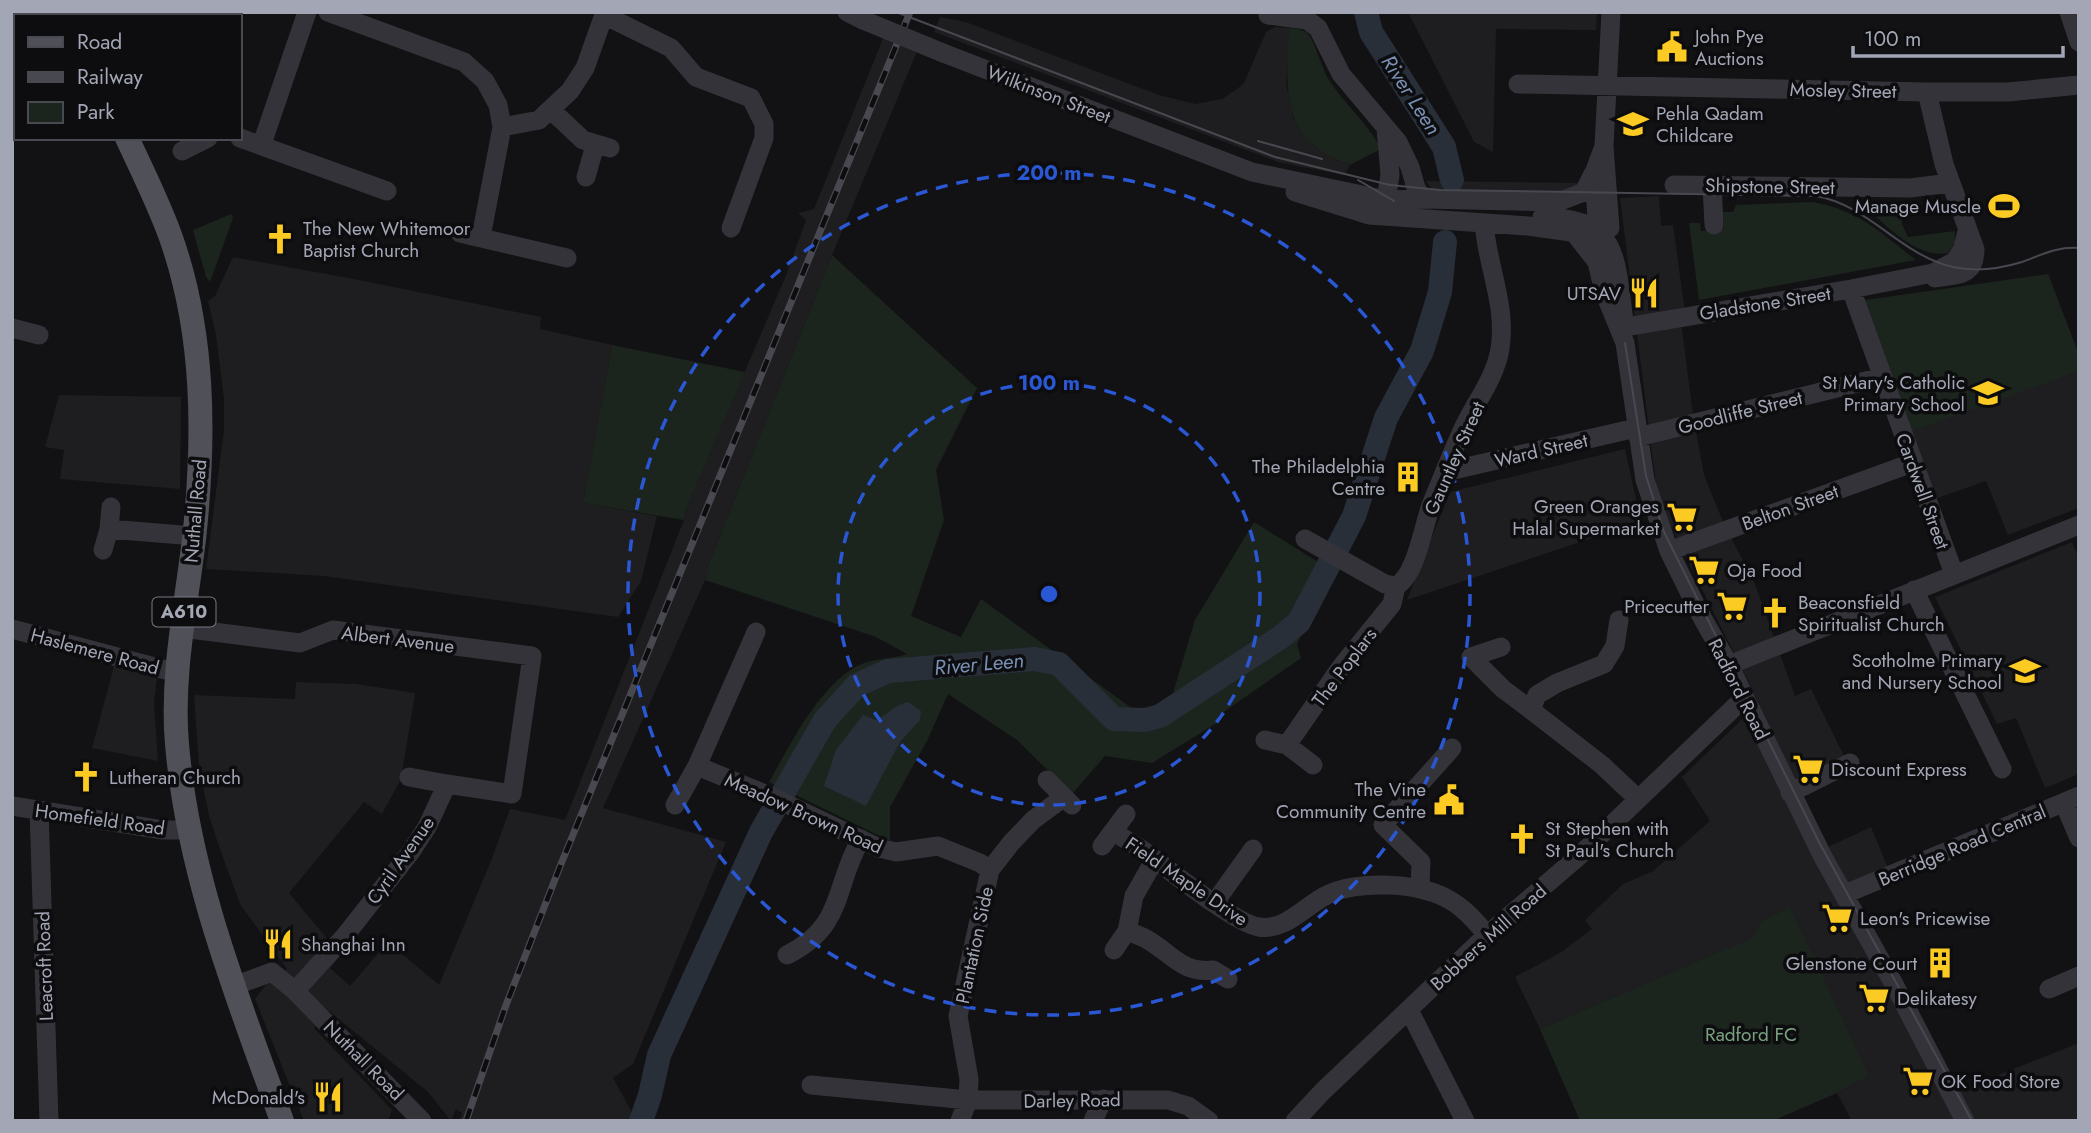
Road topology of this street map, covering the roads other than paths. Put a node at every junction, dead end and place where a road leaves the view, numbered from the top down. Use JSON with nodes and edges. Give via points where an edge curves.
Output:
{"nodes":[{"id":1,"x":307,"y":12,"type":"edge"},
{"id":2,"x":328,"y":12,"type":"edge"},
{"id":3,"x":1611,"y":12,"type":"edge"},
{"id":4,"x":605,"y":14,"type":"edge"},
{"id":5,"x":1268,"y":15,"type":"dead end"},
{"id":6,"x":855,"y":16,"type":"edge"},
{"id":7,"x":1318,"y":20,"type":"edge"},
{"id":8,"x":1518,"y":84,"type":"dead end"},
{"id":9,"x":2079,"y":85,"type":"edge"},
{"id":10,"x":1607,"y":88,"type":"junction"},
{"id":11,"x":1927,"y":92,"type":"junction"},
{"id":12,"x":551,"y":110,"type":"junction"},
{"id":13,"x":502,"y":127,"type":"junction"},
{"id":14,"x":1386,"y":130,"type":"junction"},
{"id":15,"x":242,"y":139,"type":"edge"},
{"id":16,"x":130,"y":140,"type":"edge"},
{"id":17,"x":204,"y":140,"type":"edge"},
{"id":18,"x":262,"y":144,"type":"junction"},
{"id":19,"x":1604,"y":146,"type":"junction"},
{"id":20,"x":182,"y":151,"type":"dead end"},
{"id":21,"x":1252,"y":172,"type":"junction"},
{"id":22,"x":1594,"y":173,"type":"junction"},
{"id":23,"x":586,"y":177,"type":"dead end"},
{"id":24,"x":1950,"y":183,"type":"junction"},
{"id":25,"x":1674,"y":185,"type":"dead end"},
{"id":26,"x":1712,"y":186,"type":"junction"},
{"id":27,"x":387,"y":191,"type":"dead end"},
{"id":28,"x":1423,"y":199,"type":"junction"},
{"id":29,"x":1390,"y":201,"type":"junction"},
{"id":30,"x":1609,"y":210,"type":"junction"},
{"id":31,"x":1423,"y":219,"type":"junction"},
{"id":32,"x":1484,"y":223,"type":"junction"},
{"id":33,"x":1714,"y":225,"type":"dead end"},
{"id":34,"x":731,"y":228,"type":"dead end"},
{"id":35,"x":1597,"y":230,"type":"junction"},
{"id":36,"x":1967,"y":231,"type":"junction"},
{"id":37,"x":460,"y":233,"type":"dead end"},
{"id":38,"x":1575,"y":234,"type":"junction"},
{"id":39,"x":481,"y":237,"type":"junction"},
{"id":40,"x":1604,"y":255,"type":"junction"},
{"id":41,"x":567,"y":260,"type":"dead end"},
{"id":42,"x":1909,"y":278,"type":"junction"},
{"id":43,"x":1851,"y":289,"type":"junction"},
{"id":44,"x":12,"y":328,"type":"edge"},
{"id":45,"x":1623,"y":332,"type":"junction"},
{"id":46,"x":39,"y":335,"type":"dead end"},
{"id":47,"x":1882,"y":377,"type":"junction"},
{"id":48,"x":1637,"y":432,"type":"junction"},
{"id":49,"x":1912,"y":463,"type":"junction"},
{"id":50,"x":1446,"y":472,"type":"junction"},
{"id":51,"x":111,"y":507,"type":"dead end"},
{"id":52,"x":2078,"y":527,"type":"edge"},
{"id":53,"x":109,"y":529,"type":"junction"},
{"id":54,"x":194,"y":536,"type":"junction"},
{"id":55,"x":1305,"y":539,"type":"dead end"},
{"id":56,"x":103,"y":550,"type":"dead end"},
{"id":57,"x":1669,"y":551,"type":"junction"},
{"id":58,"x":1954,"y":574,"type":"junction"},
{"id":59,"x":1396,"y":586,"type":"junction"},
{"id":60,"x":1914,"y":590,"type":"junction"},
{"id":61,"x":1619,"y":620,"type":"dead end"},
{"id":62,"x":182,"y":628,"type":"junction"},
{"id":63,"x":12,"y":629,"type":"edge"},
{"id":64,"x":1501,"y":647,"type":"dead end"},
{"id":65,"x":767,"y":655,"type":"dead end"},
{"id":66,"x":1729,"y":665,"type":"junction"},
{"id":67,"x":177,"y":673,"type":"junction"},
{"id":68,"x":1745,"y":697,"type":"junction"},
{"id":69,"x":1531,"y":710,"type":"junction"},
{"id":70,"x":1265,"y":740,"type":"dead end"},
{"id":71,"x":1287,"y":746,"type":"junction"},
{"id":72,"x":1452,"y":748,"type":"dead end"},
{"id":73,"x":1850,"y":763,"type":"dead end"},
{"id":74,"x":1313,"y":765,"type":"dead end"},
{"id":75,"x":697,"y":766,"type":"junction"},
{"id":76,"x":2002,"y":769,"type":"dead end"},
{"id":77,"x":409,"y":777,"type":"dead end"},
{"id":78,"x":1047,"y":780,"type":"dead end"},
{"id":79,"x":447,"y":784,"type":"junction"},
{"id":80,"x":1790,"y":793,"type":"junction"},
{"id":81,"x":1638,"y":799,"type":"junction"},
{"id":82,"x":2071,"y":799,"type":"edge"},
{"id":83,"x":675,"y":805,"type":"dead end"},
{"id":84,"x":12,"y":806,"type":"edge"},
{"id":85,"x":39,"y":810,"type":"junction"},
{"id":86,"x":1126,"y":814,"type":"dead end"},
{"id":87,"x":188,"y":830,"type":"junction"},
{"id":88,"x":2079,"y":838,"type":"edge"},
{"id":89,"x":861,"y":839,"type":"junction"},
{"id":90,"x":1241,"y":855,"type":"dead end"},
{"id":91,"x":1155,"y":859,"type":"junction"},
{"id":92,"x":990,"y":870,"type":"junction"},
{"id":93,"x":1420,"y":888,"type":"junction"},
{"id":94,"x":1845,"y":894,"type":"junction"},
{"id":95,"x":1215,"y":902,"type":"junction"},
{"id":96,"x":1127,"y":931,"type":"junction"},
{"id":97,"x":1488,"y":935,"type":"junction"},
{"id":98,"x":1114,"y":950,"type":"dead end"},
{"id":99,"x":801,"y":954,"type":"dead end"},
{"id":100,"x":2079,"y":976,"type":"edge"},
{"id":101,"x":1228,"y":979,"type":"dead end"},
{"id":102,"x":234,"y":986,"type":"junction"},
{"id":103,"x":2049,"y":989,"type":"dead end"},
{"id":104,"x":295,"y":991,"type":"junction"},
{"id":105,"x":1409,"y":1010,"type":"junction"},
{"id":106,"x":811,"y":1085,"type":"dead end"},
{"id":107,"x":272,"y":1092,"type":"junction"},
{"id":108,"x":1102,"y":1099,"type":"junction"},
{"id":109,"x":968,"y":1100,"type":"junction"},
{"id":110,"x":49,"y":1121,"type":"edge"},
{"id":111,"x":266,"y":1121,"type":"edge"},
{"id":112,"x":282,"y":1121,"type":"edge"},
{"id":113,"x":422,"y":1121,"type":"edge"},
{"id":114,"x":960,"y":1121,"type":"edge"},
{"id":115,"x":1093,"y":1121,"type":"edge"},
{"id":116,"x":1209,"y":1121,"type":"edge"},
{"id":117,"x":1296,"y":1121,"type":"edge"},
{"id":118,"x":1465,"y":1121,"type":"edge"},
{"id":119,"x":1965,"y":1121,"type":"edge"}],
"edges":[{"from":1,"to":18,"type":"street"},
{"from":2,"to":13,"type":"street","via":[[464,62],[485,81],[498,105]]},
{"from":3,"to":10,"type":"street","name":"Radford Road"},
{"from":4,"to":12,"type":"street","via":[[584,68]]},
{"from":4,"to":34,"type":"street","via":[[671,48],[696,77],[751,97],[764,124],[764,138]]},
{"from":5,"to":7,"type":"street"},
{"from":6,"to":21,"type":"street","name":"Wilkinson Street","bridge":true},
{"from":7,"to":14,"type":"street","via":[[1341,74]]},
{"from":8,"to":10,"type":"street","name":"Mosley Street"},
{"from":9,"to":11,"type":"street","name":"Mosley Street","via":[[2008,92]]},
{"from":10,"to":11,"type":"street","name":"Mosley Street"},
{"from":10,"to":19,"type":"street","name":"Radford Road"},
{"from":11,"to":24,"type":"street"},
{"from":12,"to":13,"type":"street","via":[[539,120]]},
{"from":12,"to":23,"type":"street","via":[[583,140],[602,146]]},
{"from":13,"to":39,"type":"street"},
{"from":14,"to":28,"type":"street","via":[[1398,142]]},
{"from":14,"to":29,"type":"street"},
{"from":15,"to":18,"type":"street"},
{"from":16,"to":54,"type":"main road","name":"Nuthall Road","number":"A610","via":[[170,234],[197,356],[200,444]]},
{"from":17,"to":20,"type":"street"},
{"from":18,"to":27,"type":"street","via":[[351,169]]},
{"from":19,"to":22,"type":"street","name":"Radford Road"},
{"from":19,"to":30,"type":"street","name":"Radford Road"},
{"from":21,"to":29,"type":"street","name":"Wilkinson Street"},
{"from":21,"to":31,"type":"street","name":"Wilkinson Street","via":[[1278,186],[1369,215]]},
{"from":22,"to":28,"type":"street","name":"Wilkinson Street","via":[[1584,192],[1558,202]]},
{"from":22,"to":35,"type":"street","name":"Radford Road"},
{"from":24,"to":26,"type":"street","name":"Shipstone Street","via":[[1910,188]]},
{"from":24,"to":36,"type":"street"},
{"from":25,"to":26,"type":"street","name":"Shipstone Street"},
{"from":26,"to":33,"type":"street"},
{"from":28,"to":29,"type":"street","name":"Wilkinson Street"},
{"from":29,"to":31,"type":"street","via":[[1390,211]]},
{"from":29,"to":35,"type":"street","via":[[1458,215],[1569,218]]},
{"from":30,"to":35,"type":"street"},
{"from":30,"to":40,"type":"street","name":"Radford Road"},
{"from":31,"to":32,"type":"street","name":"Wilkinson Street"},
{"from":32,"to":38,"type":"street","name":"Wilkinson Street"},
{"from":32,"to":50,"type":"street","name":"Gauntley Street","via":[[1500,302],[1500,350]]},
{"from":35,"to":38,"type":"street"},
{"from":35,"to":40,"type":"street","name":"Radford Road"},
{"from":36,"to":42,"type":"street","name":"Gladstone Street","via":[[1960,255],[1949,266]]},
{"from":36,"to":42,"type":"street","name":"Gladstone Street","via":[[1975,249],[1970,269],[1933,279]]},
{"from":37,"to":39,"type":"street"},
{"from":38,"to":40,"type":"street"},
{"from":39,"to":41,"type":"street"},
{"from":40,"to":45,"type":"street","name":"Radford Road","via":[[1604,292]]},
{"from":42,"to":43,"type":"street","name":"Gladstone Street"},
{"from":43,"to":45,"type":"street","name":"Gladstone Street"},
{"from":43,"to":47,"type":"street","name":"Cardwell Street"},
{"from":44,"to":46,"type":"street"},
{"from":45,"to":48,"type":"street","name":"Radford Road"},
{"from":47,"to":48,"type":"street","name":"Goodliffe Street"},
{"from":47,"to":49,"type":"street","name":"Cardwell Street"},
{"from":48,"to":50,"type":"street","name":"Ward Street"},
{"from":48,"to":57,"type":"street","name":"Radford Road","via":[[1651,501]]},
{"from":49,"to":57,"type":"street","name":"Belton Street"},
{"from":49,"to":58,"type":"street","name":"Cardwell Street"},
{"from":50,"to":59,"type":"street","name":"Gauntley Street","via":[[1407,579]]},
{"from":51,"to":53,"type":"street"},
{"from":52,"to":58,"type":"street"},
{"from":53,"to":54,"type":"street"},
{"from":53,"to":56,"type":"street"},
{"from":54,"to":62,"type":"main road","name":"Nuthall Road","number":"A610"},
{"from":55,"to":59,"type":"street"},
{"from":57,"to":66,"type":"street","name":"Radford Road"},
{"from":58,"to":60,"type":"street"},
{"from":59,"to":71,"type":"street","name":"The Poplars","via":[[1392,604],[1341,667]]},
{"from":60,"to":66,"type":"street"},
{"from":60,"to":76,"type":"street"},
{"from":61,"to":69,"type":"street","via":[[1615,646],[1604,664],[1537,695]]},
{"from":62,"to":67,"type":"main road","name":"Nuthall Road","number":"A610"},
{"from":62,"to":79,"type":"street","name":"Albert Avenue","via":[[300,643],[333,630],[533,656],[512,794]]},
{"from":63,"to":67,"type":"street","name":"Haslemere Road"},
{"from":64,"to":69,"type":"street","via":[[1471,657],[1503,690]]},
{"from":65,"to":75,"type":"street","via":[[753,638]]},
{"from":66,"to":68,"type":"street","name":"Radford Road"},
{"from":67,"to":87,"type":"main road","name":"Nuthall Road","number":"A610","via":[[177,745]]},
{"from":68,"to":80,"type":"street","name":"Radford Road"},
{"from":68,"to":81,"type":"street","name":"Bobbers Mill Road"},
{"from":69,"to":81,"type":"street"},
{"from":70,"to":71,"type":"street"},
{"from":71,"to":74,"type":"street"},
{"from":72,"to":93,"type":"street","via":[[1383,825],[1421,862]]},
{"from":73,"to":80,"type":"street"},
{"from":75,"to":83,"type":"street"},
{"from":75,"to":89,"type":"street","name":"Meadow Brown Road"},
{"from":77,"to":79,"type":"street"},
{"from":78,"to":92,"type":"street","name":"Plantation Side","via":[[1068,802],[1033,820]]},
{"from":79,"to":104,"type":"street","name":"Cyril Avenue","via":[[410,853]]},
{"from":80,"to":94,"type":"street","name":"Radford Road"},
{"from":81,"to":97,"type":"street","name":"Bobbers Mill Road"},
{"from":82,"to":88,"type":"street"},
{"from":82,"to":94,"type":"street","name":"Berridge Road Central"},
{"from":84,"to":85,"type":"street","name":"Homefield Road"},
{"from":85,"to":87,"type":"street","name":"Homefield Road"},
{"from":85,"to":110,"type":"street","name":"Leacroft Road"},
{"from":86,"to":91,"type":"street","name":"Field Maple Drive","via":[[1108,838]]},
{"from":87,"to":102,"type":"main road","name":"Nuthall Road","number":"A610"},
{"from":89,"to":92,"type":"street","name":"Meadow Brown Road","via":[[896,852],[938,846]]},
{"from":89,"to":99,"type":"street","via":[[849,859],[841,895],[827,924]]},
{"from":90,"to":95,"type":"street"},
{"from":91,"to":95,"type":"street","name":"Field Maple Drive"},
{"from":91,"to":96,"type":"street","via":[[1134,897]]},
{"from":92,"to":109,"type":"street","name":"Plantation Side","via":[[958,1016]]},
{"from":93,"to":95,"type":"street","name":"Field Maple Drive","via":[[1341,889],[1269,928],[1244,922]]},
{"from":93,"to":97,"type":"street","name":"Field Maple Drive","via":[[1454,902]]},
{"from":94,"to":119,"type":"street","name":"Radford Road"},
{"from":96,"to":98,"type":"street"},
{"from":96,"to":101,"type":"street","via":[[1147,939],[1187,968],[1213,970]]},
{"from":97,"to":105,"type":"street","name":"Bobbers Mill Road"},
{"from":100,"to":103,"type":"street"},
{"from":102,"to":104,"type":"street","name":"Nuthall Road","via":[[272,972]]},
{"from":102,"to":107,"type":"main road","name":"Nuthall Road","number":"A610"},
{"from":104,"to":113,"type":"street","name":"Nuthall Road"},
{"from":105,"to":117,"type":"street","name":"Bobbers Mill Road"},
{"from":105,"to":118,"type":"street"},
{"from":106,"to":109,"type":"street","name":"Darley Road"},
{"from":107,"to":111,"type":"main road"},
{"from":107,"to":112,"type":"main road","name":"Nuthall Road","number":"A610"},
{"from":108,"to":109,"type":"street","name":"Darley Road"},
{"from":108,"to":115,"type":"street"},
{"from":108,"to":116,"type":"street","name":"Darley Road","via":[[1168,1100],[1188,1106]]},
{"from":109,"to":114,"type":"street","name":"Plantation Side"}]}
